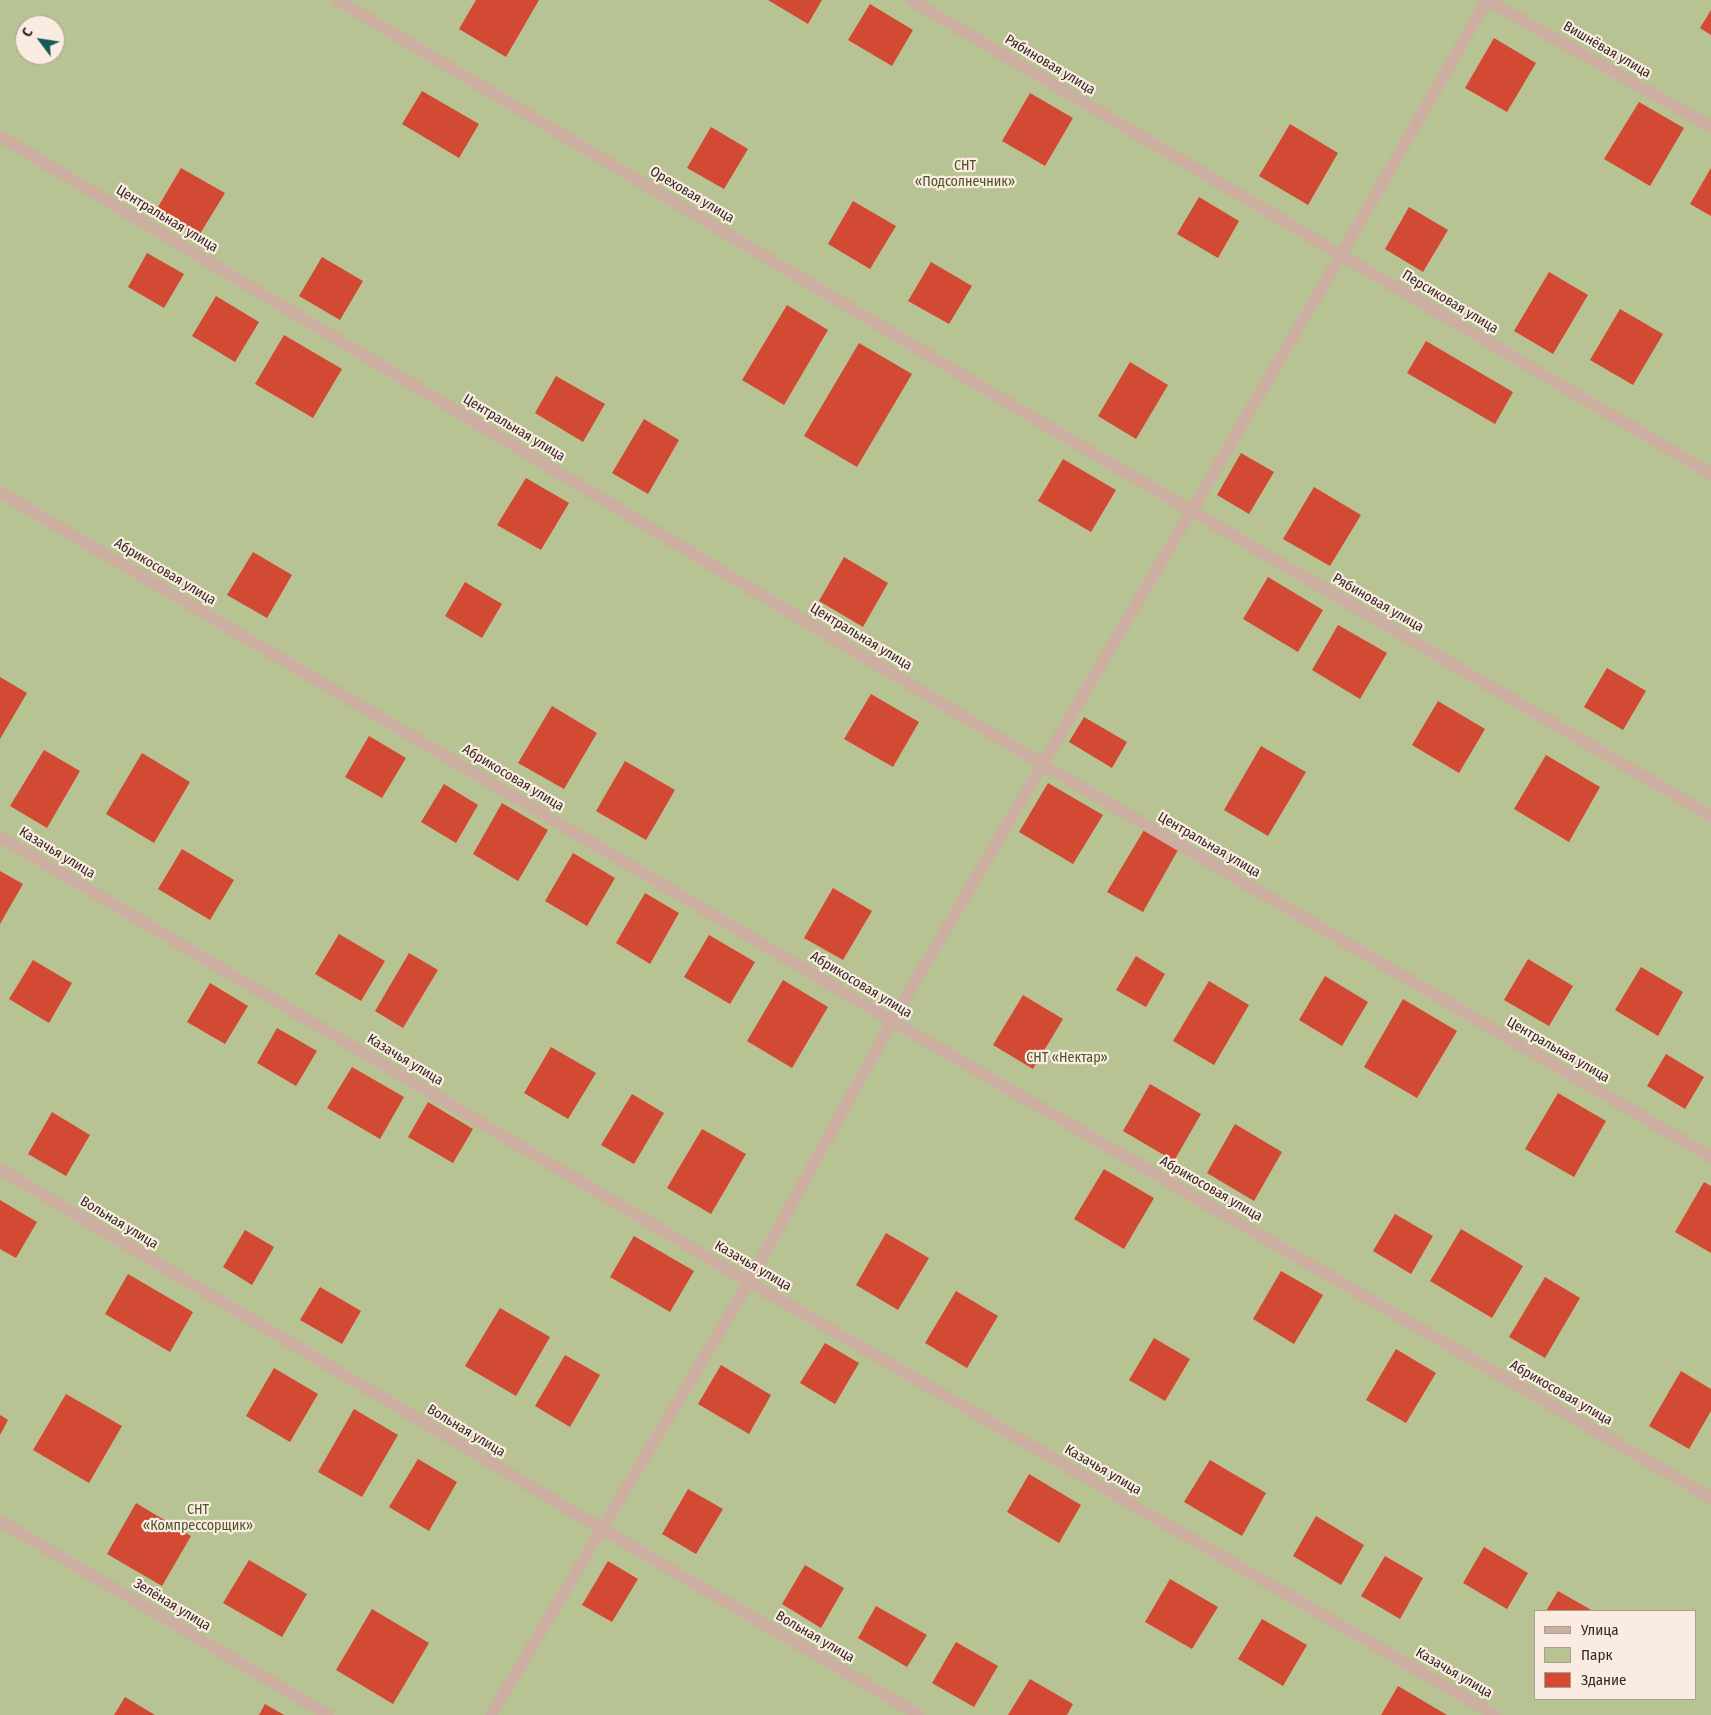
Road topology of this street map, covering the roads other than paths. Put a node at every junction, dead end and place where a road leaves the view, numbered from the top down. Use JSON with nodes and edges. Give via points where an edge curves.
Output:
{"nodes":[{"id":1,"x":338,"y":0,"type":"edge"},
{"id":2,"x":911,"y":0,"type":"edge"},
{"id":3,"x":1487,"y":0,"type":"edge"},
{"id":4,"x":1711,"y":127,"type":"edge"},
{"id":5,"x":0,"y":136,"type":"edge"},
{"id":6,"x":1174,"y":155,"type":"joint"},
{"id":7,"x":1341,"y":255,"type":"junction"},
{"id":8,"x":1030,"y":416,"type":"joint"},
{"id":9,"x":1711,"y":474,"type":"edge"},
{"id":10,"x":0,"y":492,"type":"edge"},
{"id":11,"x":1192,"y":511,"type":"junction"},
{"id":12,"x":1042,"y":764,"type":"junction"},
{"id":13,"x":1711,"y":816,"type":"edge"},
{"id":14,"x":0,"y":837,"type":"edge"},
{"id":15,"x":892,"y":1020,"type":"junction"},
{"id":16,"x":1711,"y":1157,"type":"edge"},
{"id":17,"x":0,"y":1169,"type":"edge"},
{"id":18,"x":749,"y":1282,"type":"junction"},
{"id":19,"x":1711,"y":1498,"type":"edge"},
{"id":20,"x":0,"y":1521,"type":"edge"},
{"id":21,"x":602,"y":1529,"type":"junction"},
{"id":22,"x":328,"y":1715,"type":"edge"},
{"id":23,"x":491,"y":1715,"type":"edge"},
{"id":24,"x":919,"y":1715,"type":"edge"},
{"id":25,"x":1495,"y":1715,"type":"edge"}],
"edges":[{"from":1,"to":8,"type":"street","name":"Ореховая улица"},
{"from":2,"to":6,"type":"street","name":"Рябиновая улица"},
{"from":3,"to":4,"type":"street","name":"Вишнёвая улица"},
{"from":3,"to":7,"type":"street"},
{"from":5,"to":12,"type":"street","name":"Центральная улица"},
{"from":6,"to":7,"type":"street","name":"Персиковая улица"},
{"from":7,"to":9,"type":"street","name":"Персиковая улица"},
{"from":7,"to":11,"type":"street"},
{"from":8,"to":11,"type":"street","name":"Рябиновая улица"},
{"from":10,"to":15,"type":"street","name":"Абрикосовая улица"},
{"from":11,"to":12,"type":"street"},
{"from":11,"to":13,"type":"street","name":"Рябиновая улица"},
{"from":12,"to":15,"type":"street"},
{"from":12,"to":16,"type":"street","name":"Центральная улица"},
{"from":14,"to":18,"type":"street","name":"Казачья улица"},
{"from":15,"to":18,"type":"street"},
{"from":15,"to":19,"type":"street","name":"Абрикосовая улица"},
{"from":17,"to":21,"type":"street","name":"Вольная улица"},
{"from":18,"to":21,"type":"street"},
{"from":18,"to":25,"type":"street","name":"Казачья улица"},
{"from":20,"to":22,"type":"street","name":"Зелёная улица"},
{"from":21,"to":23,"type":"street"},
{"from":21,"to":24,"type":"street","name":"Вольная улица"}]}
